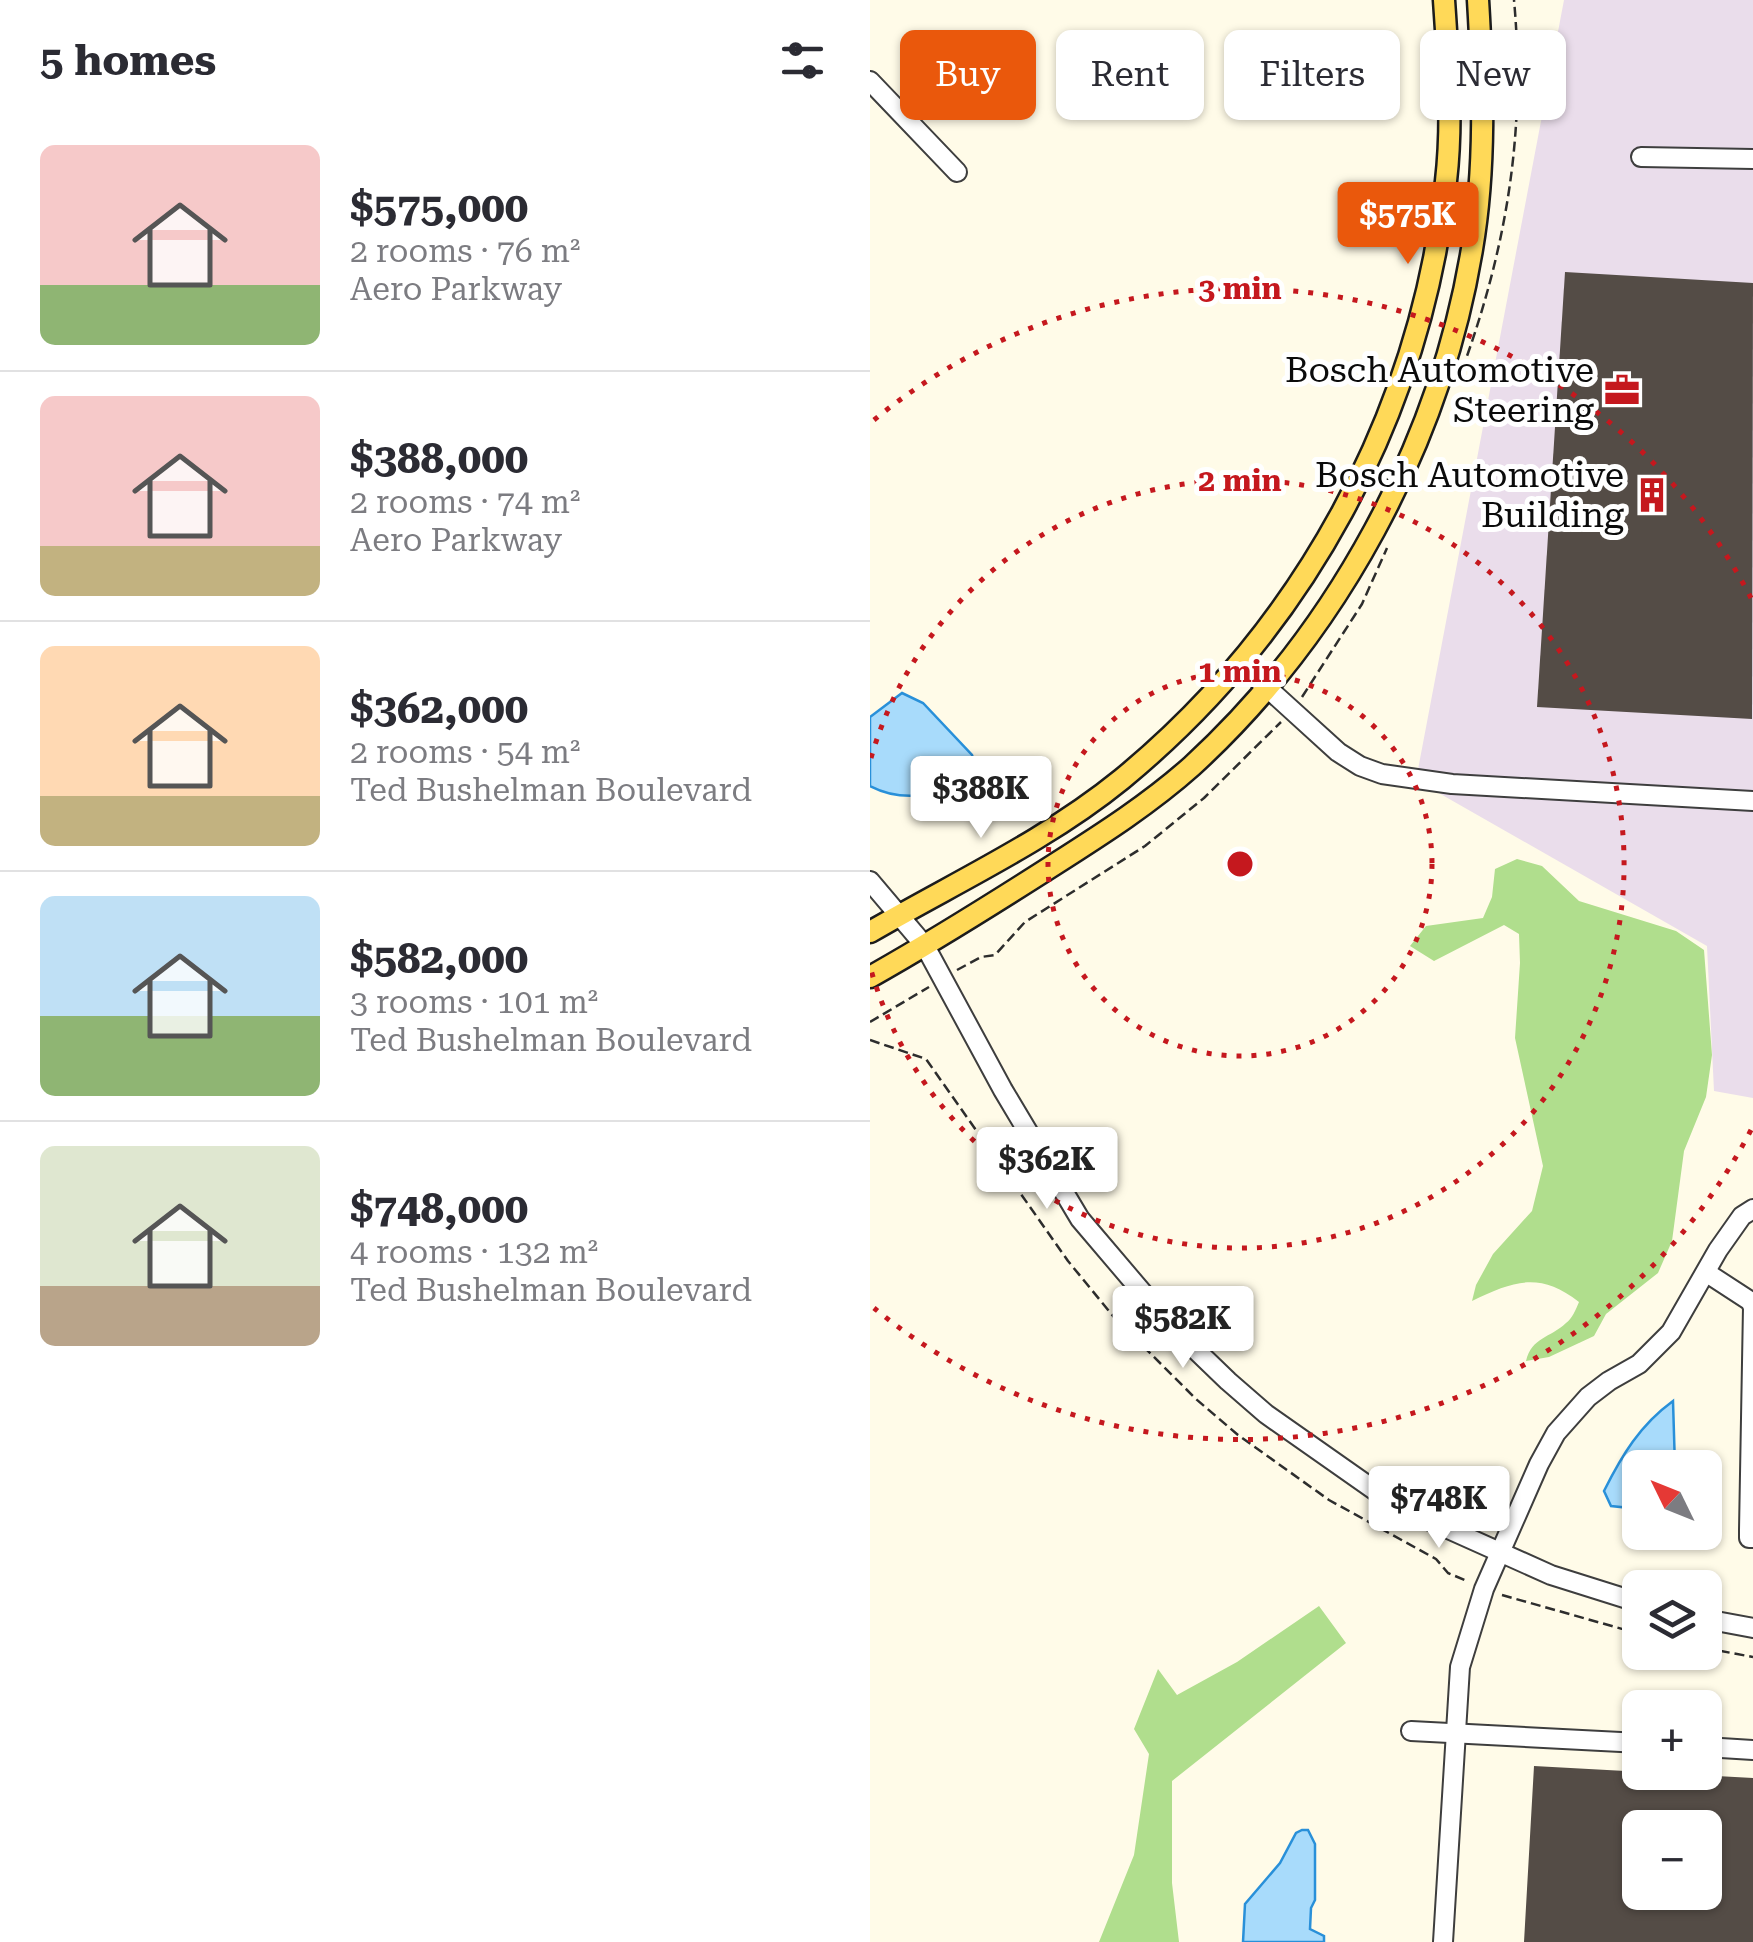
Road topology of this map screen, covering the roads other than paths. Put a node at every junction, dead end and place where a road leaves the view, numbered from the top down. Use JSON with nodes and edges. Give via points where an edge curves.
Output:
{"nodes":[{"id":1,"x":1444,"y":0,"type":"edge"},
{"id":2,"x":1478,"y":0,"type":"edge"},
{"id":3,"x":870,"y":82,"type":"edge"},
{"id":4,"x":1641,"y":156,"type":"dead end"},
{"id":5,"x":1753,"y":160,"type":"edge"},
{"id":6,"x":957,"y":172,"type":"dead end"},
{"id":7,"x":1240,"y":664,"type":"junction"},
{"id":8,"x":1266,"y":686,"type":"junction"},
{"id":9,"x":1753,"y":801,"type":"edge"},
{"id":10,"x":870,"y":881,"type":"edge"},
{"id":11,"x":900,"y":914,"type":"junction"},
{"id":12,"x":870,"y":932,"type":"edge"},
{"id":13,"x":925,"y":946,"type":"junction"},
{"id":14,"x":870,"y":978,"type":"edge"},
{"id":15,"x":1753,"y":1209,"type":"edge"},
{"id":16,"x":1706,"y":1273,"type":"junction"},
{"id":17,"x":1753,"y":1538,"type":"edge"},
{"id":18,"x":1500,"y":1553,"type":"junction"},
{"id":19,"x":1622,"y":1597,"type":"edge"},
{"id":20,"x":1722,"y":1622,"type":"edge"},
{"id":21,"x":1753,"y":1628,"type":"edge"},
{"id":22,"x":1411,"y":1731,"type":"dead end"},
{"id":23,"x":1454,"y":1733,"type":"junction"},
{"id":24,"x":1622,"y":1742,"type":"edge"},
{"id":25,"x":1722,"y":1748,"type":"edge"},
{"id":26,"x":1753,"y":1750,"type":"edge"},
{"id":27,"x":1443,"y":1942,"type":"edge"}],
"edges":[{"from":1,"to":7,"type":"main road","via":[[1447,179],[1423,312],[1380,436],[1336,528]]},
{"from":2,"to":8,"type":"main road","via":[[1484,86],[1473,245],[1434,397],[1346,580]]},
{"from":3,"to":6,"type":"street"},
{"from":4,"to":5,"type":"street"},
{"from":7,"to":8,"type":"street"},
{"from":7,"to":11,"type":"main road","via":[[1158,748],[1085,806]]},
{"from":8,"to":9,"type":"street","via":[[1338,752],[1382,774]]},
{"from":8,"to":13,"type":"main road","via":[[1191,766],[1119,824]]},
{"from":10,"to":11,"type":"street"},
{"from":11,"to":12,"type":"main road"},
{"from":11,"to":13,"type":"street"},
{"from":13,"to":14,"type":"main road"},
{"from":13,"to":18,"type":"street","via":[[1080,1219],[1171,1326],[1266,1414],[1325,1457],[1397,1506]]},
{"from":15,"to":16,"type":"street"},
{"from":16,"to":17,"type":"street","via":[[1753,1307]]},
{"from":16,"to":18,"type":"street","via":[[1657,1348],[1608,1380],[1556,1433]]},
{"from":18,"to":19,"type":"street"},
{"from":18,"to":23,"type":"street","via":[[1465,1644]]},
{"from":20,"to":21,"type":"street"},
{"from":22,"to":23,"type":"street"},
{"from":23,"to":24,"type":"street"},
{"from":23,"to":27,"type":"street"},
{"from":25,"to":26,"type":"street"}]}
